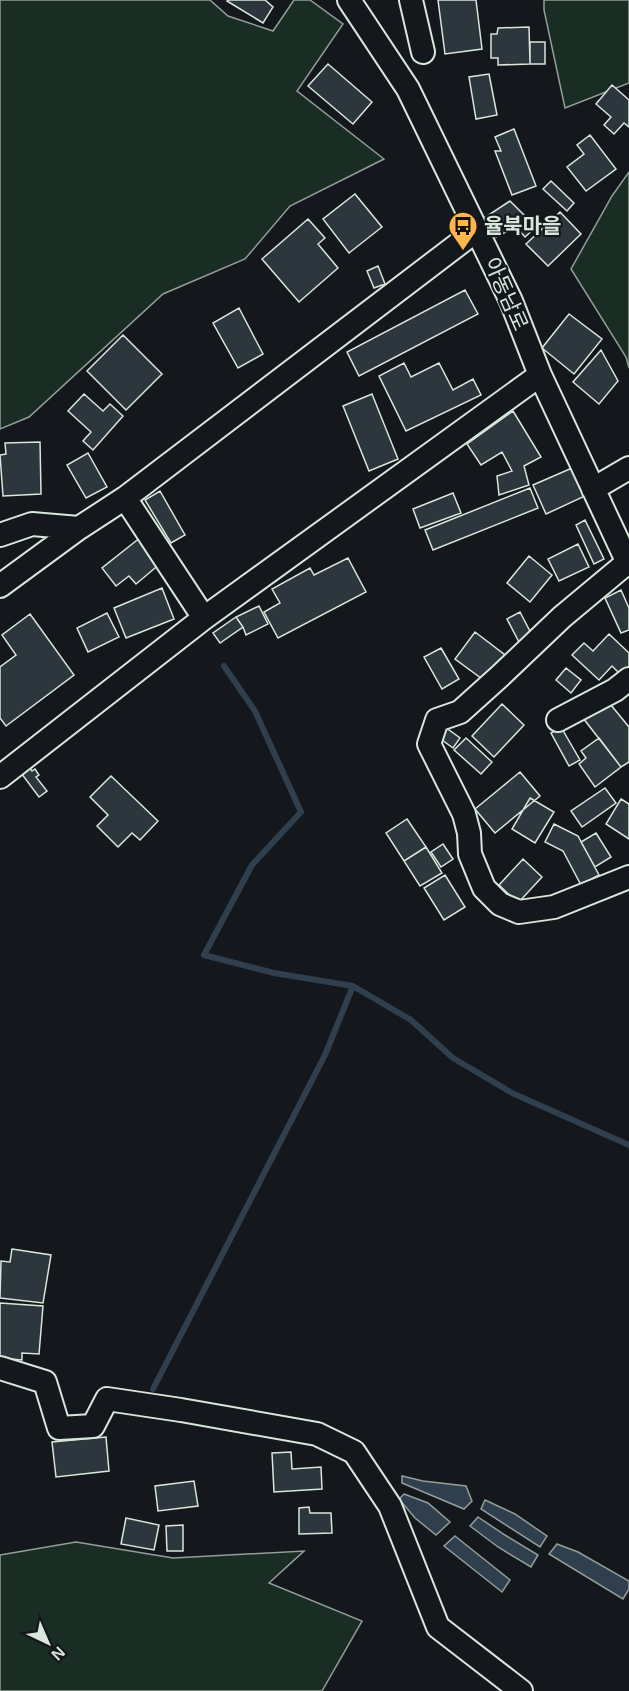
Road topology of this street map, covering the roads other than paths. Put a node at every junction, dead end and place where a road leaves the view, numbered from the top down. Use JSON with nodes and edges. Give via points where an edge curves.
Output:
{"nodes":[{"id":1,"x":349,"y":0,"type":"edge"},
{"id":2,"x":411,"y":0,"type":"edge"},
{"id":3,"x":423,"y":52,"type":"dead end"},
{"id":4,"x":477,"y":230,"type":"junction"},
{"id":5,"x":540,"y":375,"type":"junction"},
{"id":6,"x":629,"y":468,"type":"edge"},
{"id":7,"x":593,"y":489,"type":"junction"},
{"id":8,"x":124,"y":498,"type":"junction"},
{"id":9,"x":79,"y":528,"type":"junction"},
{"id":10,"x":0,"y":535,"type":"edge"},
{"id":11,"x":628,"y":564,"type":"edge"},
{"id":12,"x":0,"y":586,"type":"edge"},
{"id":13,"x":204,"y":618,"type":"junction"},
{"id":14,"x":629,"y":679,"type":"edge"},
{"id":15,"x":558,"y":720,"type":"dead end"},
{"id":16,"x":0,"y":777,"type":"edge"},
{"id":17,"x":629,"y":877,"type":"edge"},
{"id":18,"x":0,"y":1368,"type":"edge"},
{"id":19,"x":521,"y":1691,"type":"edge"}],
"edges":[{"from":1,"to":4,"type":"street","name":"아동남로","via":[[408,89]]},
{"from":2,"to":3,"type":"street"},
{"from":4,"to":5,"type":"street","name":"아동남로"},
{"from":4,"to":8,"type":"street"},
{"from":5,"to":7,"type":"street","name":"아동남로"},
{"from":5,"to":13,"type":"street"},
{"from":6,"to":7,"type":"street"},
{"from":7,"to":11,"type":"street","name":"아동남로"},
{"from":8,"to":9,"type":"street"},
{"from":8,"to":13,"type":"street"},
{"from":9,"to":10,"type":"street","via":[[32,524]]},
{"from":9,"to":12,"type":"street"},
{"from":11,"to":17,"type":"street","via":[[562,616],[460,712],[436,720],[429,744],[464,814],[470,854],[484,888],[500,904],[519,912],[554,907]]},
{"from":13,"to":16,"type":"street"},
{"from":14,"to":15,"type":"street"},
{"from":18,"to":19,"type":"street","via":[[45,1382],[59,1428],[93,1426],[106,1399],[317,1434],[354,1452],[390,1506],[438,1627]]}]}
